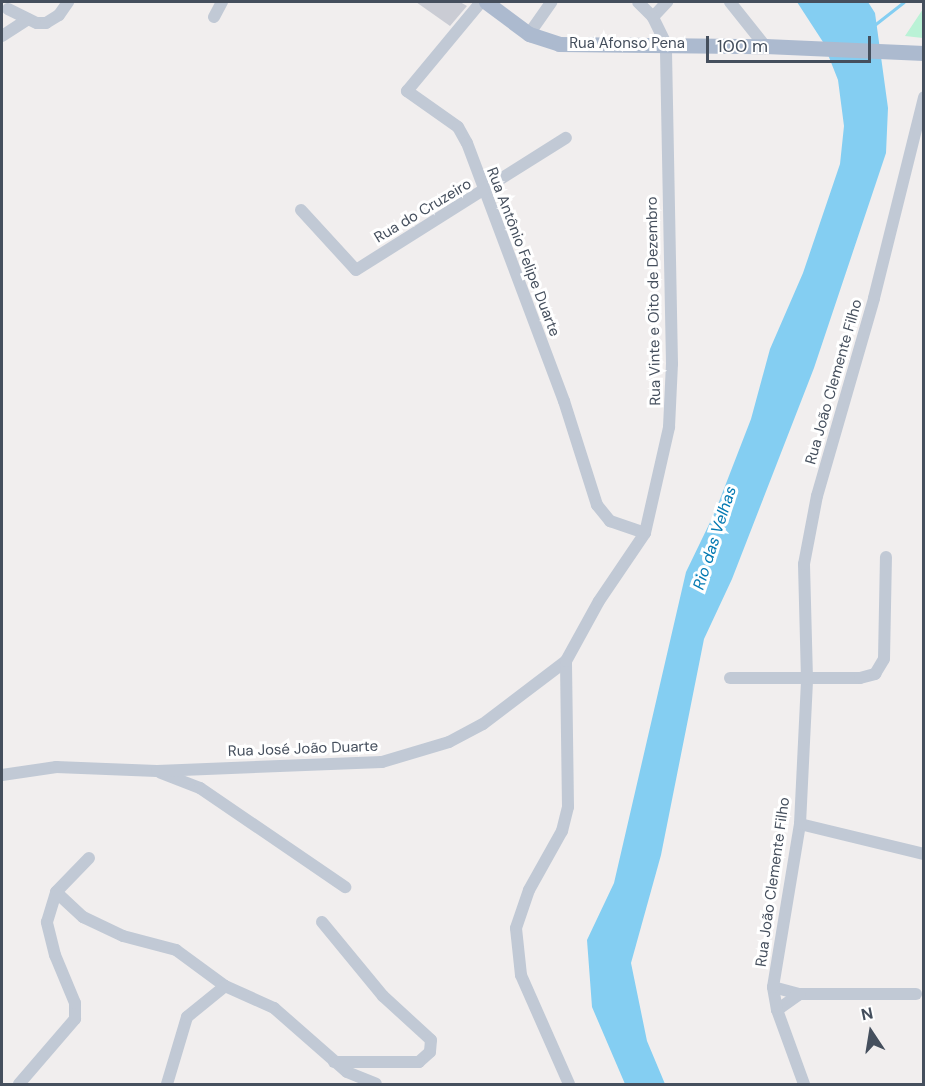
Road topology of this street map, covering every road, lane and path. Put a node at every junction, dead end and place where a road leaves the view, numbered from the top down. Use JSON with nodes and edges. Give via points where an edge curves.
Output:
{"nodes":[{"id":1,"x":68,"y":2,"type":"edge"},
{"id":2,"x":222,"y":2,"type":"edge"},
{"id":3,"x":481,"y":2,"type":"edge"},
{"id":4,"x":486,"y":2,"type":"edge"},
{"id":5,"x":550,"y":2,"type":"edge"},
{"id":6,"x":638,"y":2,"type":"edge"},
{"id":7,"x":667,"y":2,"type":"edge"},
{"id":8,"x":730,"y":2,"type":"edge"},
{"id":9,"x":8,"y":9,"type":"dead end"},
{"id":10,"x":214,"y":17,"type":"dead end"},
{"id":11,"x":653,"y":17,"type":"junction"},
{"id":12,"x":28,"y":20,"type":"junction"},
{"id":13,"x":529,"y":34,"type":"junction"},
{"id":14,"x":2,"y":36,"type":"edge"},
{"id":15,"x":666,"y":44,"type":"junction"},
{"id":16,"x":765,"y":45,"type":"junction"},
{"id":17,"x":924,"y":52,"type":"edge"},
{"id":18,"x":924,"y":97,"type":"edge"},
{"id":19,"x":566,"y":138,"type":"dead end"},
{"id":20,"x":484,"y":192,"type":"junction"},
{"id":21,"x":301,"y":210,"type":"dead end"},
{"id":22,"x":645,"y":533,"type":"junction"},
{"id":23,"x":886,"y":557,"type":"dead end"},
{"id":24,"x":566,"y":661,"type":"junction"},
{"id":25,"x":730,"y":678,"type":"dead end"},
{"id":26,"x":807,"y":679,"type":"junction"},
{"id":27,"x":158,"y":771,"type":"junction"},
{"id":28,"x":2,"y":775,"type":"edge"},
{"id":29,"x":800,"y":824,"type":"junction"},
{"id":30,"x":924,"y":854,"type":"edge"},
{"id":31,"x":89,"y":858,"type":"dead end"},
{"id":32,"x":345,"y":887,"type":"dead end"},
{"id":33,"x":56,"y":892,"type":"junction"},
{"id":34,"x":322,"y":922,"type":"dead end"},
{"id":35,"x":225,"y":986,"type":"junction"},
{"id":36,"x":773,"y":987,"type":"junction"},
{"id":37,"x":800,"y":994,"type":"junction"},
{"id":38,"x":916,"y":994,"type":"dead end"},
{"id":39,"x":777,"y":1010,"type":"junction"},
{"id":40,"x":334,"y":1062,"type":"junction"},
{"id":41,"x":19,"y":1084,"type":"edge"},
{"id":42,"x":167,"y":1084,"type":"edge"},
{"id":43,"x":376,"y":1084,"type":"edge"},
{"id":44,"x":569,"y":1084,"type":"edge"},
{"id":45,"x":804,"y":1084,"type":"edge"}],
"edges":[{"from":1,"to":12,"type":"street","via":[[53,20]]},
{"from":2,"to":10,"type":"street"},
{"from":3,"to":20,"type":"street","name":"Rua Antônio Felipe Duarte","via":[[407,90],[409,96],[460,131]]},
{"from":4,"to":13,"type":"main road","name":"Rua Afonso Pena"},
{"from":5,"to":13,"type":"street"},
{"from":6,"to":11,"type":"street"},
{"from":7,"to":11,"type":"street"},
{"from":8,"to":16,"type":"street"},
{"from":9,"to":12,"type":"street"},
{"from":11,"to":15,"type":"street"},
{"from":12,"to":14,"type":"street"},
{"from":13,"to":15,"type":"main road","name":"Rua Afonso Pena","via":[[569,45]]},
{"from":15,"to":16,"type":"main road","name":"Rua Afonso Pena"},
{"from":15,"to":22,"type":"street","name":"Rua Vinte e Oito de Dezembro","via":[[672,402]]},
{"from":16,"to":17,"type":"main road","name":"Rua Afonso Pena"},
{"from":18,"to":26,"type":"street","name":"Rua João Clemente Filho","via":[[874,298],[809,528],[804,564]]},
{"from":19,"to":20,"type":"street","name":"Rua do Cruzeiro"},
{"from":20,"to":21,"type":"street","name":"Rua do Cruzeiro","via":[[356,270]]},
{"from":20,"to":22,"type":"street","name":"Rua Antônio Felipe Duarte","via":[[564,401],[597,505],[610,521]]},
{"from":22,"to":24,"type":"street","name":"Rua Vinte e Oito de Dezembro","via":[[599,601]]},
{"from":23,"to":26,"type":"street","via":[[884,659],[879,671],[860,678]]},
{"from":24,"to":27,"type":"street","name":"Rua José João Duarte","via":[[483,724],[449,742],[382,762]]},
{"from":24,"to":44,"type":"street","name":"Rua Vinte e Oito de Dezembro","via":[[568,807],[562,831],[519,912],[515,940],[521,975]]},
{"from":25,"to":26,"type":"street"},
{"from":26,"to":29,"type":"street","name":"Rua João Clemente Filho"},
{"from":27,"to":28,"type":"street","name":"Rua José João Duarte","via":[[57,767]]},
{"from":27,"to":32,"type":"street","name":"Rua José João Duarte","via":[[200,788]]},
{"from":29,"to":30,"type":"street"},
{"from":29,"to":36,"type":"street","name":"Rua João Clemente Filho"},
{"from":31,"to":33,"type":"street"},
{"from":33,"to":35,"type":"street","via":[[91,921],[123,936],[176,950]]},
{"from":33,"to":41,"type":"street","via":[[47,922],[54,955],[75,1003],[75,1019]]},
{"from":34,"to":40,"type":"street","via":[[383,996],[431,1040],[430,1052],[419,1062]]},
{"from":35,"to":40,"type":"street","via":[[274,1008]]},
{"from":35,"to":42,"type":"street","via":[[187,1017]]},
{"from":36,"to":37,"type":"street"},
{"from":36,"to":39,"type":"street","name":"Rua João Clemente Filho"},
{"from":37,"to":38,"type":"street"},
{"from":37,"to":39,"type":"street"},
{"from":39,"to":45,"type":"street","name":"Rua João Clemente Filho"},
{"from":40,"to":43,"type":"street"}]}
